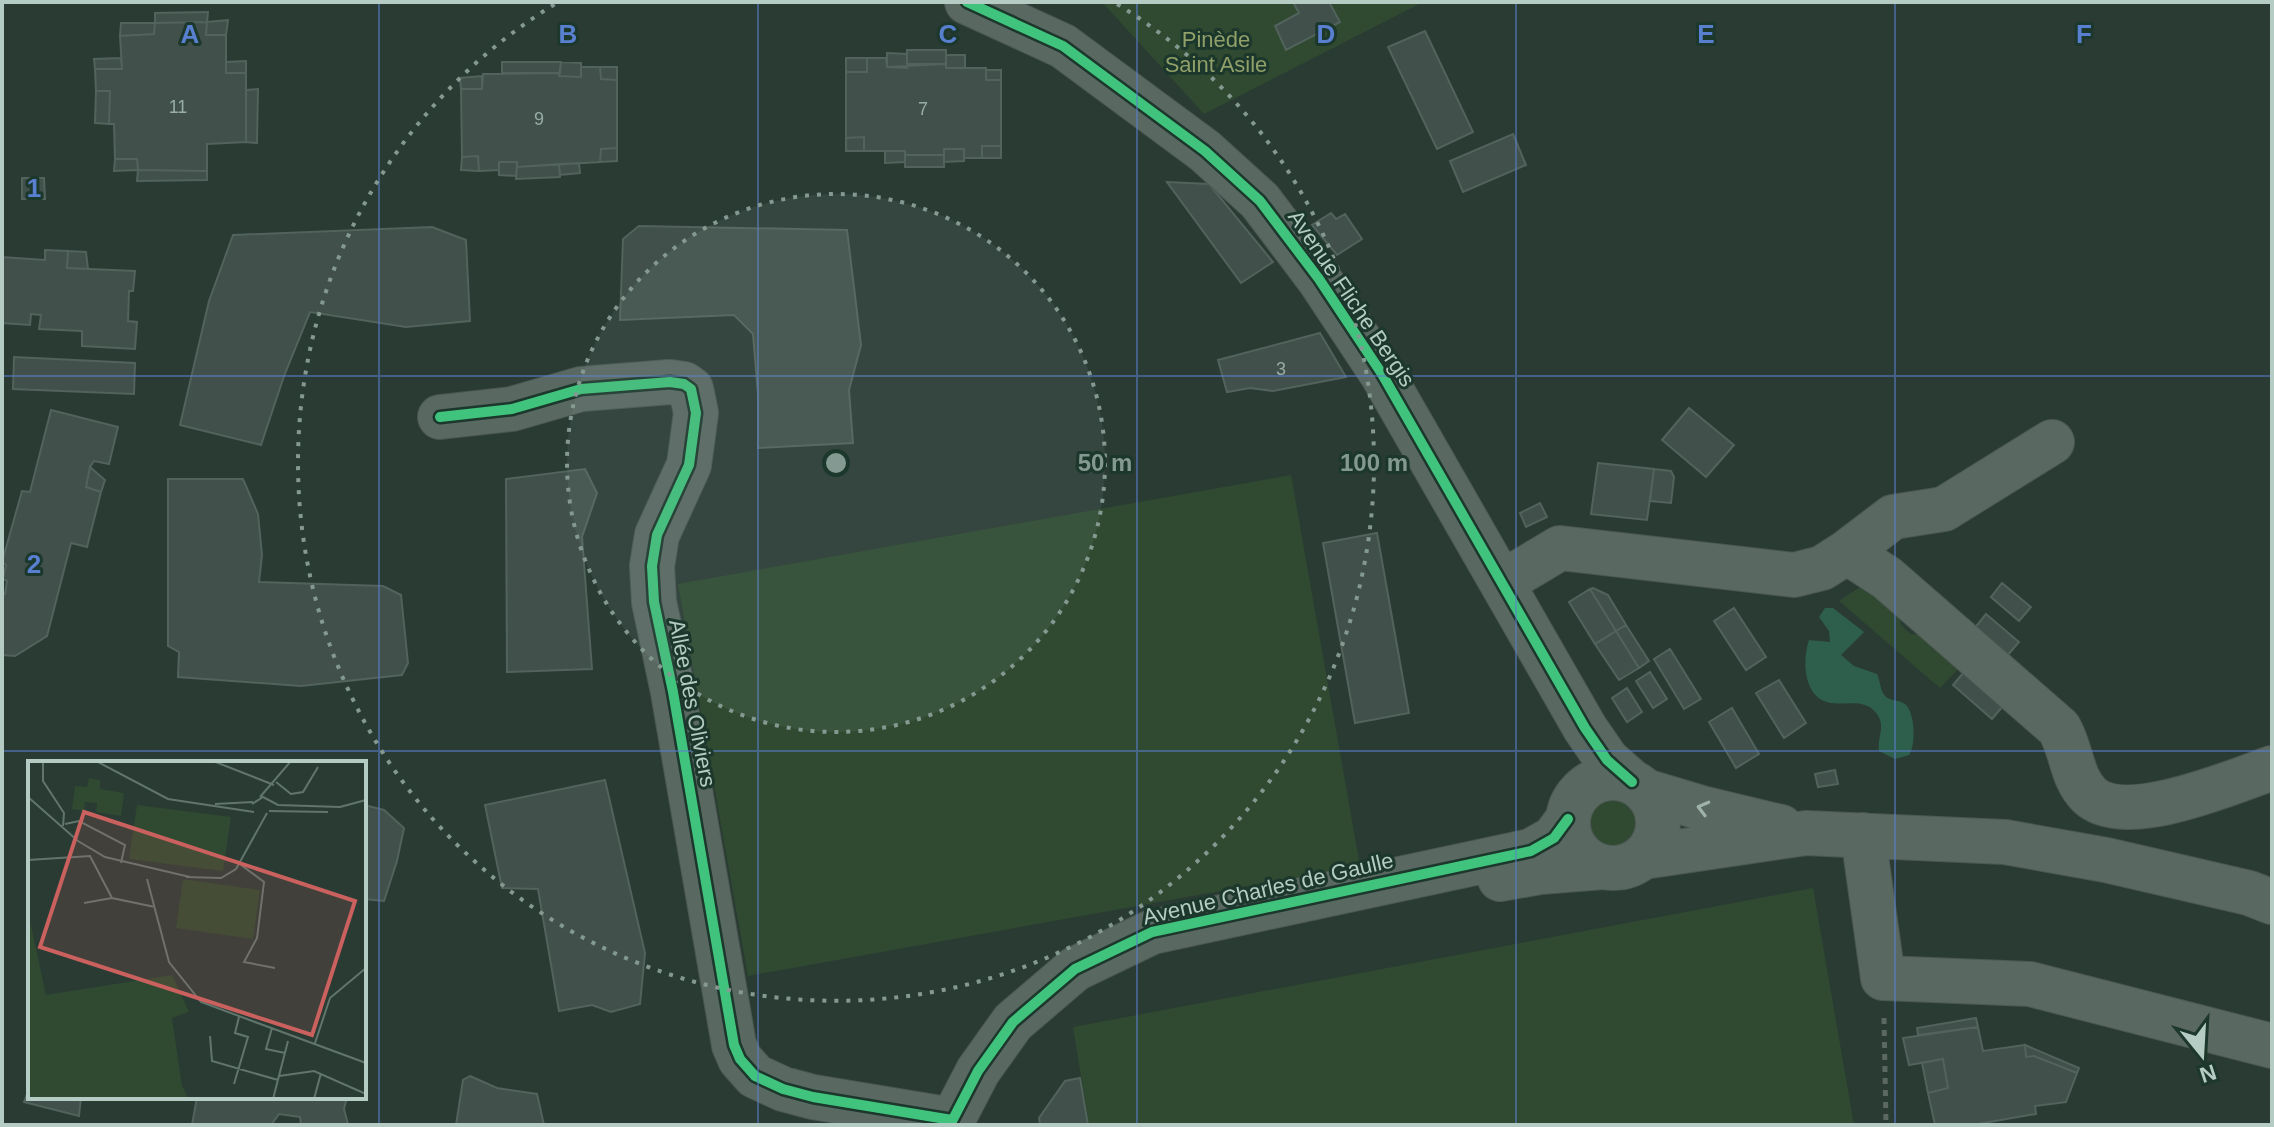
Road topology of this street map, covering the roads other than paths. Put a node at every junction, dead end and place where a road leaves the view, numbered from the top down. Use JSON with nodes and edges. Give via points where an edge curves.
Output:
{"nodes":[{"id":1,"x":967,"y":2,"type":"edge"},
{"id":2,"x":440,"y":417,"type":"dead end"},
{"id":3,"x":2052,"y":442,"type":"dead end"},
{"id":4,"x":1847,"y":552,"type":"junction"},
{"id":5,"x":1503,"y":582,"type":"junction"},
{"id":6,"x":1585,"y":728,"type":"junction"},
{"id":7,"x":2272,"y":768,"type":"edge"},
{"id":8,"x":1639,"y":786,"type":"junction"},
{"id":9,"x":1572,"y":808,"type":"junction"},
{"id":10,"x":1806,"y":833,"type":"junction"},
{"id":11,"x":1863,"y":835,"type":"junction"},
{"id":12,"x":1623,"y":862,"type":"junction"},
{"id":13,"x":1307,"y":900,"type":"junction"},
{"id":14,"x":2272,"y":902,"type":"edge"},
{"id":15,"x":2272,"y":1046,"type":"edge"},
{"id":16,"x":951,"y":1122,"type":"edge"}],
"edges":[{"from":1,"to":5,"type":"street","name":"Avenue Fliche Bergis","via":[[1063,46],[1205,151],[1260,201],[1382,374]]},
{"from":2,"to":16,"type":"street","name":"Allée des Oliviers","via":[[512,409],[581,389],[670,382],[691,389],[696,413],[689,465],[657,535],[654,602],[734,1045],[755,1076],[783,1089]]},
{"from":3,"to":4,"type":"street","via":[[1944,509],[1893,517]]},
{"from":4,"to":5,"type":"street","via":[[1822,568],[1794,575],[1560,548]]},
{"from":4,"to":7,"type":"street","via":[[1887,578],[2059,728],[2075,774],[2090,797],[2120,808],[2147,807]]},
{"from":5,"to":6,"type":"street","name":"Avenue Fliche Bergis"},
{"from":6,"to":8,"type":"street","name":"Avenue Fliche Bergis","via":[[1607,760]]},
{"from":6,"to":9,"type":"street"},
{"from":8,"to":9,"type":"street","via":[[1601,779],[1587,786]]},
{"from":10,"to":8,"type":"street","name":"Avenue Charles de Gaulle","one_way":true,"via":[[1705,809]]},
{"from":8,"to":12,"type":"street","via":[[1654,804],[1657,833],[1652,846]]},
{"from":9,"to":12,"type":"street","via":[[1571,841],[1579,853],[1590,862]]},
{"from":9,"to":13,"type":"street","name":"Avenue Charles de Gaulle","via":[[1554,838],[1531,851]]},
{"from":10,"to":11,"type":"street","name":"Avenue Charles de Gaulle"},
{"from":10,"to":12,"type":"street","name":"Avenue Charles de Gaulle"},
{"from":11,"to":14,"type":"street","name":"Avenue Charles de Gaulle","via":[[2005,842],[2106,860]]},
{"from":11,"to":15,"type":"street","via":[[1883,978],[2030,984]]},
{"from":12,"to":13,"type":"street","name":"Avenue Charles de Gaulle","via":[[1455,887]]},
{"from":13,"to":16,"type":"street","name":"Avenue Charles de Gaulle","via":[[1152,932],[1075,969],[1013,1022]]}]}
